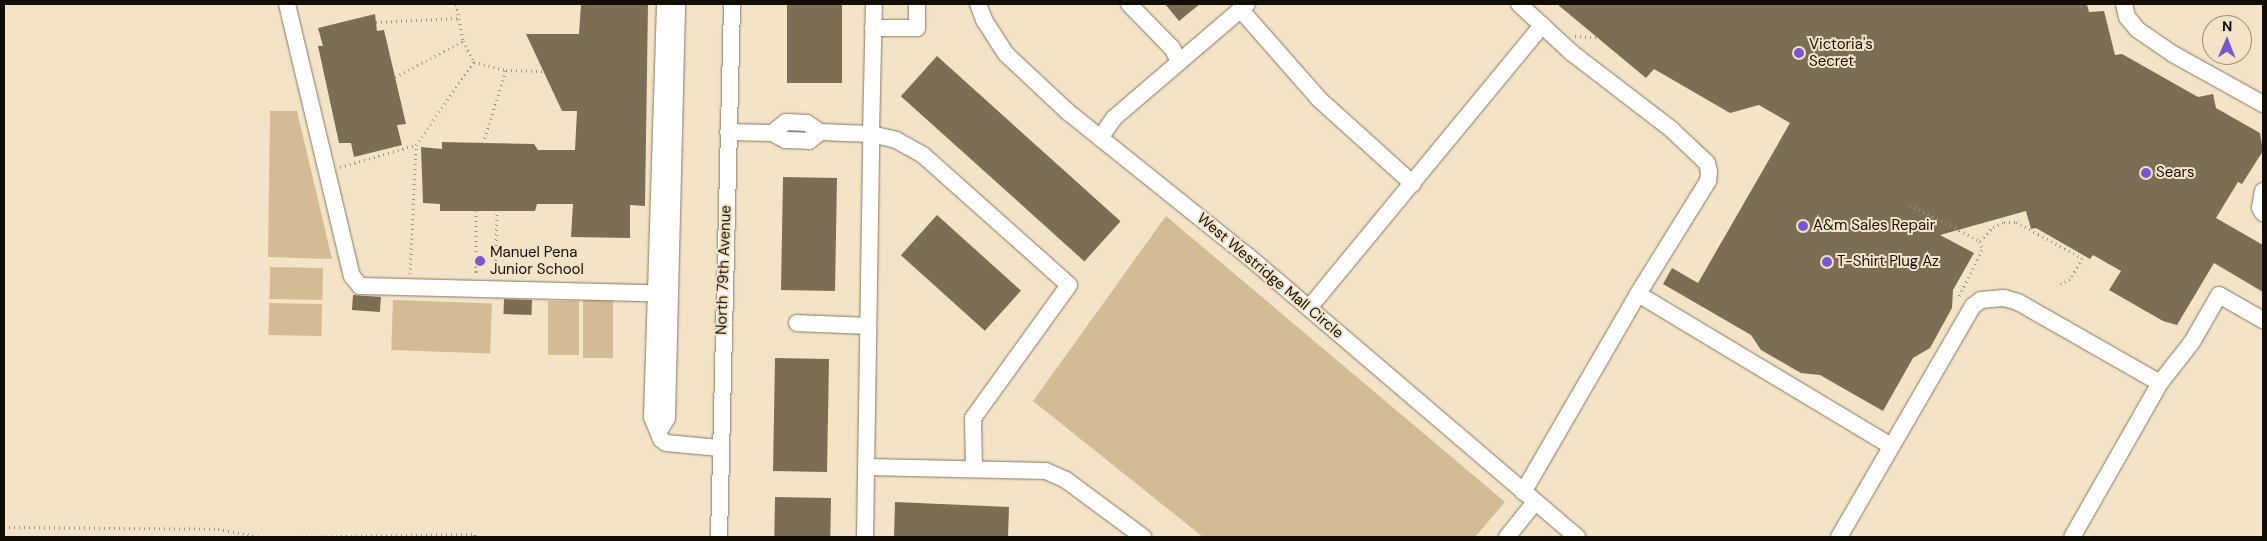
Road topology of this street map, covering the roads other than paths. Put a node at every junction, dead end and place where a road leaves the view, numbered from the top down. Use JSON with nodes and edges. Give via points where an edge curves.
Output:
{"nodes":[{"id":1,"x":287,"y":4,"type":"edge"},
{"id":2,"x":664,"y":4,"type":"edge"},
{"id":3,"x":677,"y":4,"type":"edge"},
{"id":4,"x":732,"y":4,"type":"edge"},
{"id":5,"x":874,"y":4,"type":"edge"},
{"id":6,"x":917,"y":4,"type":"edge"},
{"id":7,"x":978,"y":4,"type":"edge"},
{"id":8,"x":1129,"y":4,"type":"edge"},
{"id":9,"x":1519,"y":4,"type":"edge"},
{"id":10,"x":2124,"y":4,"type":"edge"},
{"id":11,"x":1244,"y":6,"type":"edge"},
{"id":12,"x":1542,"y":25,"type":"junction"},
{"id":13,"x":873,"y":28,"type":"junction"},
{"id":14,"x":1179,"y":61,"type":"junction"},
{"id":15,"x":2263,"y":104,"type":"edge"},
{"id":16,"x":728,"y":132,"type":"junction"},
{"id":17,"x":871,"y":134,"type":"junction"},
{"id":18,"x":1100,"y":138,"type":"junction"},
{"id":19,"x":1413,"y":184,"type":"junction"},
{"id":20,"x":2263,"y":191,"type":"edge"},
{"id":21,"x":2263,"y":213,"type":"edge"},
{"id":22,"x":654,"y":293,"type":"junction"},
{"id":23,"x":1638,"y":294,"type":"junction"},
{"id":24,"x":1309,"y":308,"type":"junction"},
{"id":25,"x":2263,"y":320,"type":"edge"},
{"id":26,"x":797,"y":323,"type":"dead end"},
{"id":27,"x":868,"y":326,"type":"junction"},
{"id":28,"x":2160,"y":383,"type":"junction"},
{"id":29,"x":659,"y":431,"type":"junction"},
{"id":30,"x":1890,"y":445,"type":"junction"},
{"id":31,"x":720,"y":448,"type":"junction"},
{"id":32,"x":866,"y":467,"type":"junction"},
{"id":33,"x":974,"y":468,"type":"junction"},
{"id":34,"x":1529,"y":497,"type":"junction"},
{"id":35,"x":719,"y":537,"type":"edge"},
{"id":36,"x":864,"y":537,"type":"edge"},
{"id":37,"x":1143,"y":537,"type":"edge"},
{"id":38,"x":1507,"y":537,"type":"edge"},
{"id":39,"x":1577,"y":537,"type":"edge"},
{"id":40,"x":1839,"y":537,"type":"edge"},
{"id":41,"x":2072,"y":537,"type":"edge"}],
"edges":[{"from":1,"to":22,"type":"street","via":[[352,276],[360,286]]},
{"from":2,"to":22,"type":"street"},
{"from":3,"to":29,"type":"street","via":[[667,418]]},
{"from":4,"to":16,"type":"street","name":"North 79th Avenue"},
{"from":5,"to":13,"type":"street"},
{"from":6,"to":13,"type":"street","via":[[917,28]]},
{"from":7,"to":18,"type":"street","name":"West Westridge Mall Circle","via":[[984,20],[1006,54]]},
{"from":8,"to":14,"type":"street","via":[[1172,48]]},
{"from":9,"to":12,"type":"street"},
{"from":10,"to":15,"type":"street","via":[[2127,17],[2138,30],[2173,54]]},
{"from":11,"to":14,"type":"street"},
{"from":11,"to":19,"type":"street","via":[[1320,100]]},
{"from":12,"to":19,"type":"street"},
{"from":12,"to":23,"type":"street","via":[[1707,163],[1708,181]]},
{"from":13,"to":17,"type":"street"},
{"from":14,"to":18,"type":"street","via":[[1114,118]]},
{"from":16,"to":17,"type":"street","via":[[772,132],[786,122],[807,123],[820,132]]},
{"from":16,"to":31,"type":"street","name":"North 79th Avenue"},
{"from":17,"to":27,"type":"street"},
{"from":17,"to":33,"type":"street","via":[[896,140],[923,155],[1069,285],[973,418]]},
{"from":18,"to":24,"type":"street","name":"West Westridge Mall Circle"},
{"from":19,"to":24,"type":"street"},
{"from":20,"to":21,"type":"street","via":[[2260,208]]},
{"from":22,"to":29,"type":"street","via":[[652,418]]},
{"from":23,"to":30,"type":"street"},
{"from":23,"to":34,"type":"street"},
{"from":24,"to":34,"type":"street","name":"West Westridge Mall Circle"},
{"from":25,"to":28,"type":"street","via":[[2219,295],[2192,342]]},
{"from":26,"to":27,"type":"street"},
{"from":27,"to":32,"type":"street"},
{"from":28,"to":30,"type":"street","via":[[2018,302],[2004,298],[1981,300],[1973,306]]},
{"from":28,"to":41,"type":"street"},
{"from":29,"to":31,"type":"street","via":[[661,439],[675,446]]},
{"from":30,"to":40,"type":"street"},
{"from":31,"to":35,"type":"street","name":"North 79th Avenue"},
{"from":32,"to":33,"type":"street"},
{"from":32,"to":36,"type":"street"},
{"from":33,"to":37,"type":"street","via":[[1046,471],[1066,480]]},
{"from":34,"to":38,"type":"street"},
{"from":34,"to":39,"type":"street","name":"West Westridge Mall Circle"}]}
